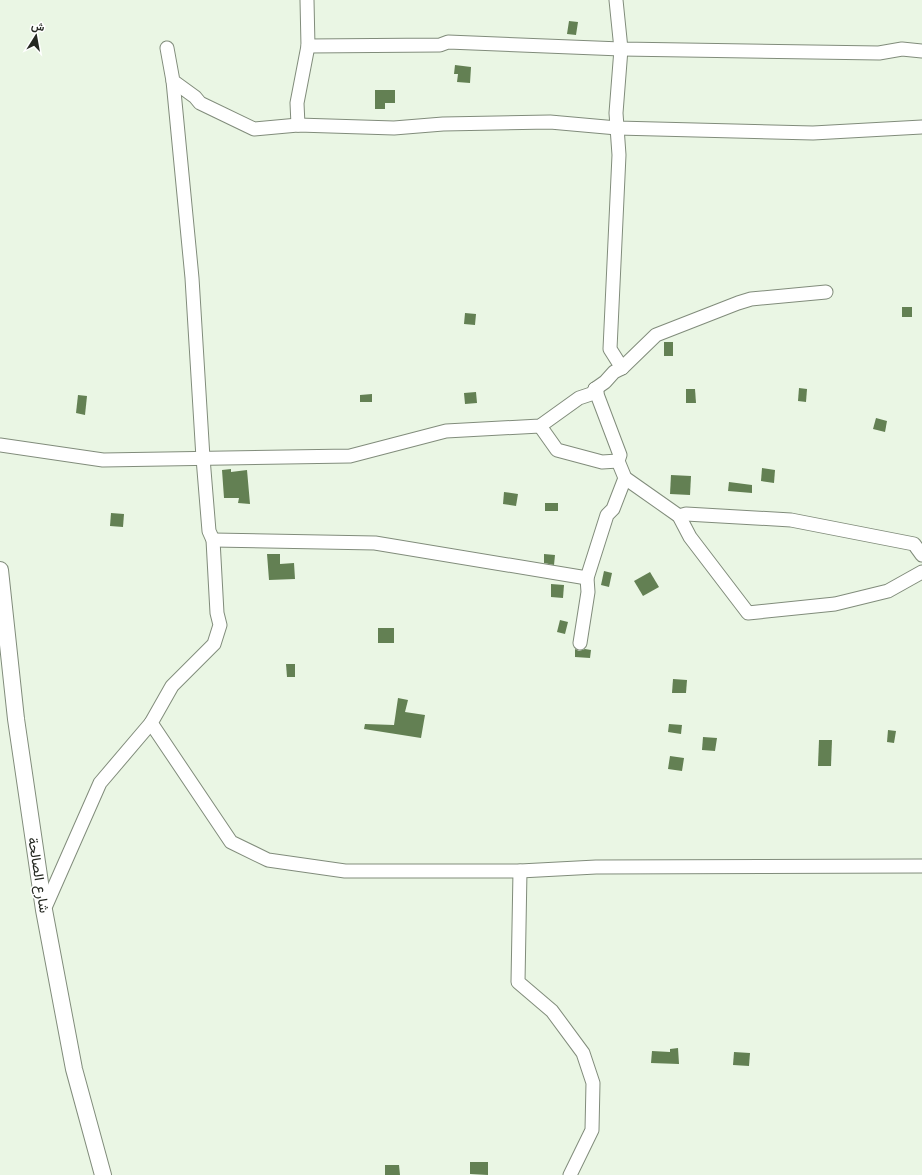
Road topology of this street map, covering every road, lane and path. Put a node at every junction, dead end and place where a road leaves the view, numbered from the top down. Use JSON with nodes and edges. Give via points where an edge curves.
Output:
{"nodes":[{"id":1,"x":307,"y":0,"type":"edge"},
{"id":2,"x":616,"y":0,"type":"edge"},
{"id":3,"x":308,"y":46,"type":"junction"},
{"id":4,"x":167,"y":48,"type":"dead end"},
{"id":5,"x":621,"y":49,"type":"junction"},
{"id":6,"x":922,"y":51,"type":"edge"},
{"id":7,"x":173,"y":81,"type":"junction"},
{"id":8,"x":298,"y":125,"type":"junction"},
{"id":9,"x":922,"y":127,"type":"edge"},
{"id":10,"x":617,"y":128,"type":"junction"},
{"id":11,"x":826,"y":292,"type":"dead end"},
{"id":12,"x":622,"y":368,"type":"junction"},
{"id":13,"x":595,"y":391,"type":"junction"},
{"id":14,"x":540,"y":426,"type":"junction"},
{"id":15,"x":0,"y":445,"type":"edge"},
{"id":16,"x":203,"y":458,"type":"junction"},
{"id":17,"x":618,"y":461,"type":"junction"},
{"id":18,"x":625,"y":478,"type":"junction"},
{"id":19,"x":679,"y":516,"type":"junction"},
{"id":20,"x":213,"y":540,"type":"junction"},
{"id":21,"x":922,"y":555,"type":"edge"},
{"id":22,"x":0,"y":570,"type":"edge"},
{"id":23,"x":922,"y":572,"type":"edge"},
{"id":24,"x":587,"y":578,"type":"junction"},
{"id":25,"x":580,"y":643,"type":"dead end"},
{"id":26,"x":151,"y":723,"type":"junction"},
{"id":27,"x":922,"y":866,"type":"edge"},
{"id":28,"x":520,"y":871,"type":"junction"},
{"id":29,"x":44,"y":910,"type":"junction"},
{"id":30,"x":103,"y":1175,"type":"edge"},
{"id":31,"x":570,"y":1175,"type":"edge"}],
"edges":[{"from":1,"to":3,"type":"street"},
{"from":2,"to":5,"type":"street"},
{"from":3,"to":5,"type":"street","via":[[440,45],[448,42]]},
{"from":3,"to":8,"type":"street","via":[[297,103]]},
{"from":4,"to":7,"type":"street"},
{"from":5,"to":6,"type":"street"},
{"from":5,"to":10,"type":"street"},
{"from":7,"to":8,"type":"street","via":[[195,96],[200,103],[254,129]]},
{"from":7,"to":16,"type":"street","via":[[192,278]]},
{"from":8,"to":10,"type":"street","via":[[394,128],[443,124],[550,122]]},
{"from":9,"to":10,"type":"street","via":[[813,133]]},
{"from":10,"to":12,"type":"street","via":[[619,155],[610,350]]},
{"from":11,"to":12,"type":"street","via":[[751,299],[738,303],[656,335]]},
{"from":12,"to":13,"type":"street","via":[[614,372]]},
{"from":13,"to":14,"type":"street","via":[[579,398]]},
{"from":13,"to":17,"type":"street","via":[[620,455]]},
{"from":14,"to":16,"type":"street","via":[[446,431],[350,456]]},
{"from":14,"to":17,"type":"street","via":[[557,450],[602,462]]},
{"from":15,"to":16,"type":"street","via":[[103,460]]},
{"from":16,"to":20,"type":"street","via":[[209,531]]},
{"from":17,"to":18,"type":"street"},
{"from":18,"to":19,"type":"street"},
{"from":18,"to":24,"type":"street","via":[[607,515]]},
{"from":19,"to":21,"type":"street","via":[[686,514],[791,520],[914,544]]},
{"from":19,"to":23,"type":"street","via":[[690,537],[748,613],[835,604],[888,591]]},
{"from":20,"to":24,"type":"street","via":[[375,543]]},
{"from":20,"to":26,"type":"street","via":[[217,613],[220,625],[214,644],[172,686]]},
{"from":22,"to":29,"type":"main road","name":"شارع الصالحة","via":[[16,719]]},
{"from":24,"to":25,"type":"street","via":[[588,592]]},
{"from":26,"to":28,"type":"street","via":[[231,842],[268,860],[345,871]]},
{"from":26,"to":29,"type":"street","via":[[100,783]]},
{"from":27,"to":28,"type":"street","via":[[596,867]]},
{"from":28,"to":31,"type":"street","via":[[518,982],[552,1011],[583,1053],[593,1083],[592,1130]]},
{"from":29,"to":30,"type":"main road","name":"شارع الصالحة","via":[[74,1068]]}]}
